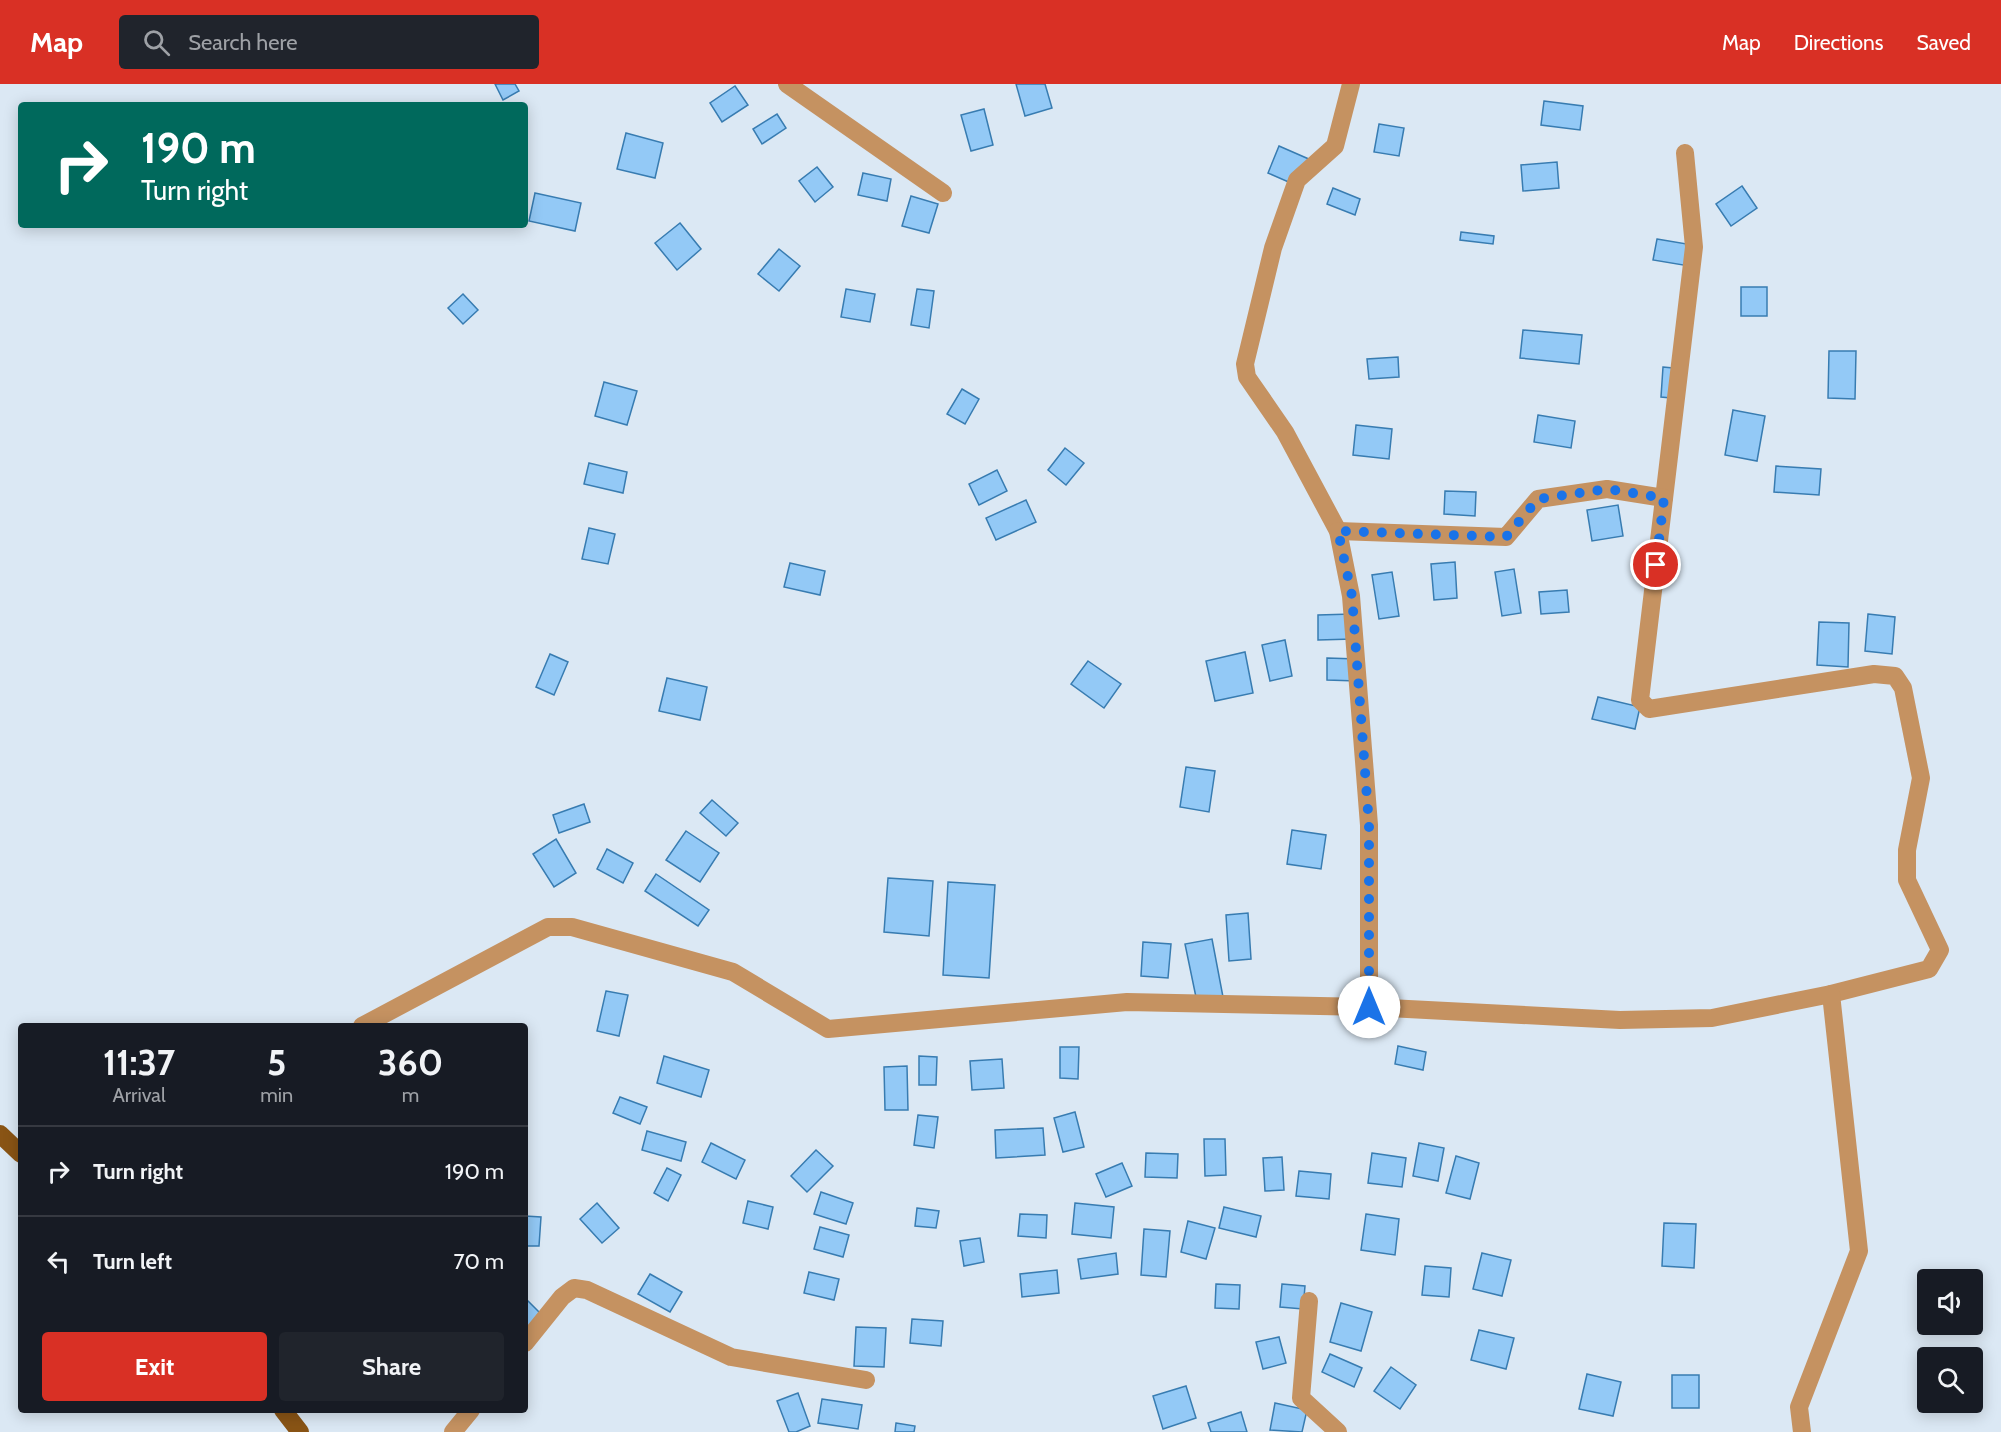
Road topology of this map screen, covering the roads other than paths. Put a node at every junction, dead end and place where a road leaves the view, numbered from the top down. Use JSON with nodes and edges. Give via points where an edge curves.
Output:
{"nodes":[{"id":1,"x":787,"y":84,"type":"edge"},
{"id":2,"x":1351,"y":84,"type":"edge"},
{"id":3,"x":1685,"y":153,"type":"dead end"},
{"id":4,"x":944,"y":193,"type":"dead end"},
{"id":5,"x":1664,"y":498,"type":"junction"},
{"id":6,"x":1338,"y":531,"type":"junction"},
{"id":7,"x":1832,"y":994,"type":"junction"},
{"id":8,"x":1369,"y":1007,"type":"junction"},
{"id":9,"x":368,"y":1023,"type":"edge"},
{"id":10,"x":0,"y":1134,"type":"edge"},
{"id":11,"x":18,"y":1151,"type":"edge"},
{"id":12,"x":1309,"y":1301,"type":"dead end"},
{"id":13,"x":528,"y":1339,"type":"edge"},
{"id":14,"x":866,"y":1380,"type":"dead end"},
{"id":15,"x":285,"y":1413,"type":"edge"},
{"id":16,"x":469,"y":1413,"type":"edge"},
{"id":17,"x":300,"y":1432,"type":"edge"},
{"id":18,"x":453,"y":1432,"type":"edge"},
{"id":19,"x":1338,"y":1432,"type":"edge"},
{"id":20,"x":1802,"y":1432,"type":"edge"}],
"edges":[{"from":1,"to":4,"type":"street"},
{"from":2,"to":6,"type":"street","via":[[1335,146],[1297,180],[1274,248],[1245,364],[1247,376],[1285,432]]},
{"from":3,"to":5,"type":"street","via":[[1694,247]]},
{"from":5,"to":6,"type":"street","via":[[1607,489],[1538,499],[1506,537]]},
{"from":5,"to":7,"type":"street","via":[[1640,700],[1649,709],[1874,674],[1895,676],[1903,688],[1921,778],[1907,849],[1908,880],[1940,950],[1929,969]]},
{"from":6,"to":8,"type":"street","via":[[1352,596],[1369,825]]},
{"from":7,"to":8,"type":"street","via":[[1712,1018],[1620,1020]]},
{"from":7,"to":20,"type":"street","via":[[1859,1251],[1799,1407]]},
{"from":8,"to":9,"type":"street","via":[[1127,1002],[828,1029],[733,972],[572,927],[548,927]]},
{"from":10,"to":11,"type":"main road"},
{"from":12,"to":19,"type":"street","via":[[1301,1398]]},
{"from":13,"to":14,"type":"street","via":[[574,1288],[587,1290],[730,1357]]},
{"from":15,"to":17,"type":"main road"},
{"from":16,"to":18,"type":"street"}]}
